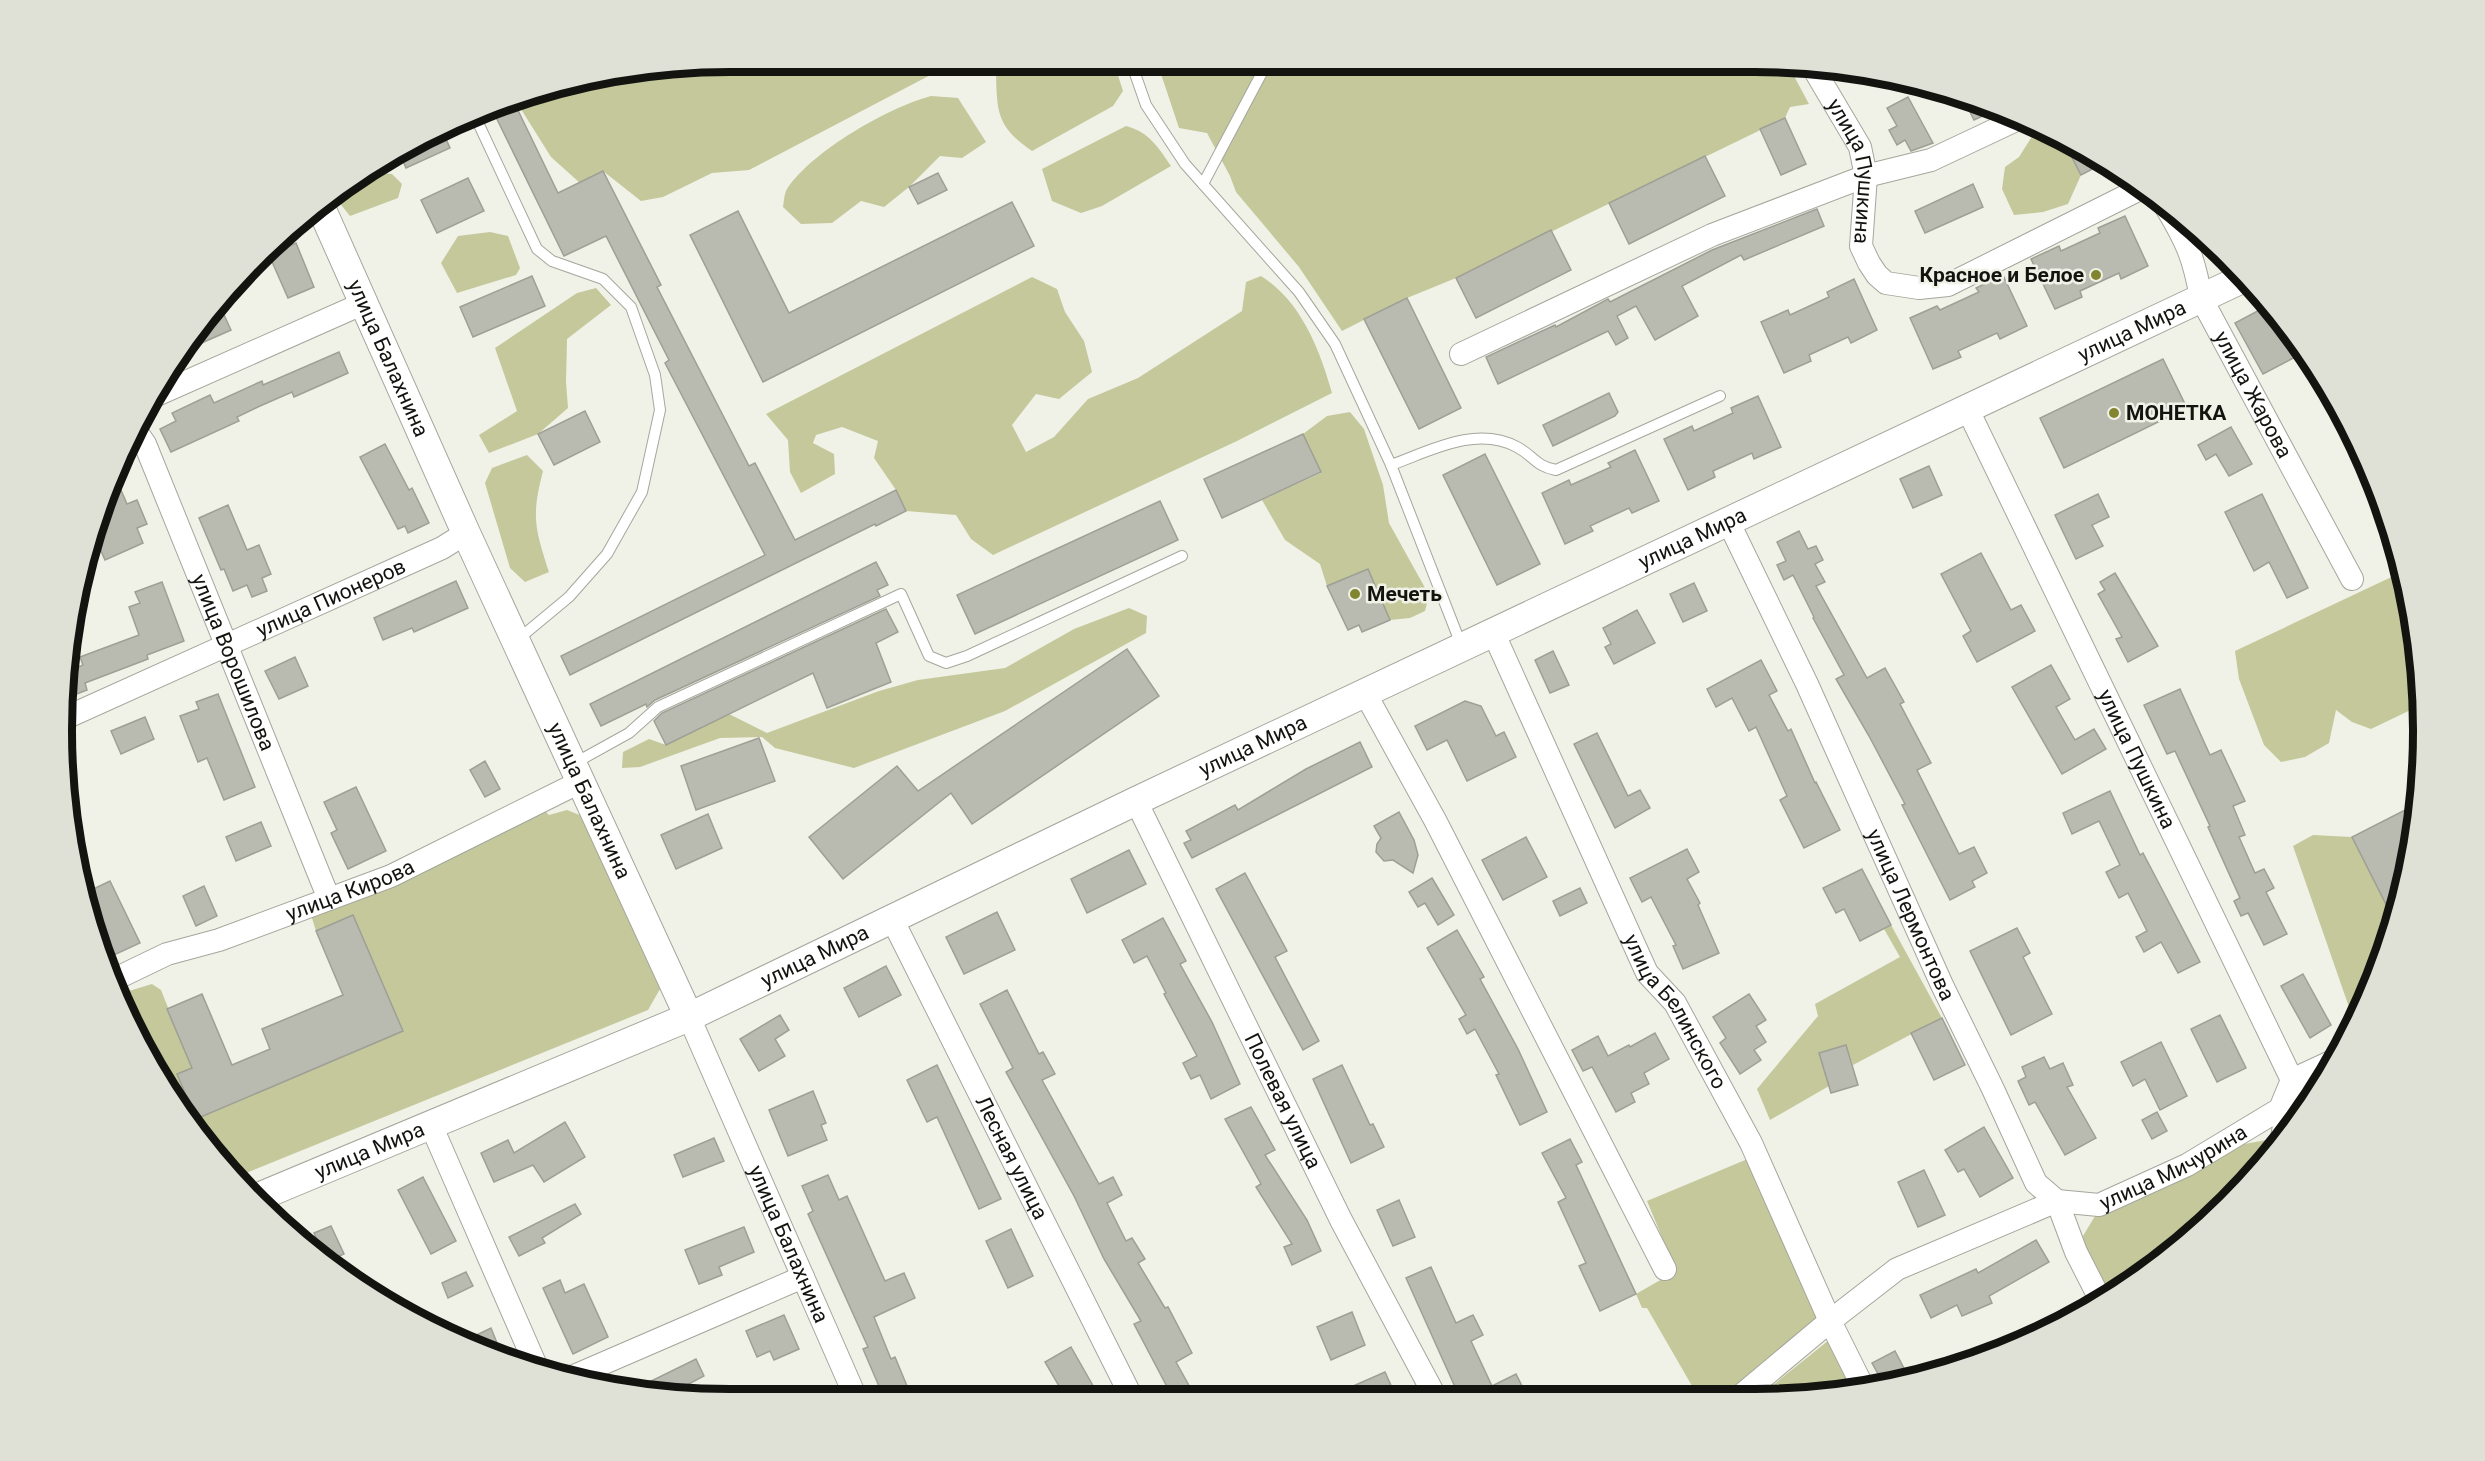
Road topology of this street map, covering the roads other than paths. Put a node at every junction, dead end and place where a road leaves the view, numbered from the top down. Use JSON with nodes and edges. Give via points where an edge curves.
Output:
{"nodes":[{"id":1,"x":1134,"y":72,"type":"edge"},
{"id":2,"x":1262,"y":72,"type":"edge"},
{"id":3,"x":1818,"y":75,"type":"edge"},
{"id":4,"x":478,"y":122,"type":"edge"},
{"id":5,"x":2009,"y":123,"type":"edge"},
{"id":6,"x":1866,"y":176,"type":"junction"},
{"id":7,"x":1203,"y":184,"type":"junction"},
{"id":8,"x":2133,"y":192,"type":"edge"},
{"id":9,"x":324,"y":213,"type":"edge"},
{"id":10,"x":2177,"y":225,"type":"edge"},
{"id":11,"x":2236,"y":282,"type":"edge"},
{"id":12,"x":2201,"y":298,"type":"junction"},
{"id":13,"x":364,"y":303,"type":"junction"},
{"id":14,"x":1461,"y":354,"type":"dead end"},
{"id":15,"x":167,"y":390,"type":"edge"},
{"id":16,"x":1720,"y":396,"type":"dead end"},
{"id":17,"x":1967,"y":408,"type":"junction"},
{"id":18,"x":141,"y":438,"type":"edge"},
{"id":19,"x":1391,"y":465,"type":"junction"},
{"id":20,"x":1728,"y":521,"type":"junction"},
{"id":21,"x":466,"y":533,"type":"junction"},
{"id":22,"x":1182,"y":556,"type":"dead end"},
{"id":23,"x":2352,"y":579,"type":"dead end"},
{"id":24,"x":1493,"y":632,"type":"junction"},
{"id":25,"x":515,"y":641,"type":"junction"},
{"id":26,"x":226,"y":645,"type":"junction"},
{"id":27,"x":1462,"y":647,"type":"junction"},
{"id":28,"x":1365,"y":693,"type":"junction"},
{"id":29,"x":72,"y":715,"type":"edge"},
{"id":30,"x":576,"y":773,"type":"junction"},
{"id":31,"x":1136,"y":801,"type":"junction"},
{"id":32,"x":329,"y":899,"type":"junction"},
{"id":33,"x":892,"y":919,"type":"junction"},
{"id":34,"x":120,"y":976,"type":"edge"},
{"id":35,"x":688,"y":1017,"type":"junction"},
{"id":36,"x":2321,"y":1067,"type":"edge"},
{"id":37,"x":2292,"y":1080,"type":"junction"},
{"id":38,"x":2291,"y":1111,"type":"edge"},
{"id":39,"x":431,"y":1125,"type":"junction"},
{"id":40,"x":264,"y":1195,"type":"edge"},
{"id":41,"x":2057,"y":1201,"type":"junction"},
{"id":42,"x":1665,"y":1269,"type":"dead end"},
{"id":43,"x":803,"y":1277,"type":"junction"},
{"id":44,"x":2097,"y":1293,"type":"edge"},
{"id":45,"x":1830,"y":1321,"type":"junction"},
{"id":46,"x":533,"y":1358,"type":"edge"},
{"id":47,"x":583,"y":1372,"type":"edge"},
{"id":48,"x":1859,"y":1380,"type":"edge"},
{"id":49,"x":852,"y":1389,"type":"edge"},
{"id":50,"x":1127,"y":1389,"type":"edge"},
{"id":51,"x":1431,"y":1389,"type":"edge"},
{"id":52,"x":1749,"y":1389,"type":"edge"}],
"edges":[{"from":1,"to":7,"type":"lane","via":[[1146,105]]},
{"from":2,"to":7,"type":"lane"},
{"from":3,"to":6,"type":"street","name":"улица Пушкина","via":[[1860,147]]},
{"from":4,"to":25,"type":"lane","via":[[537,249],[552,261],[603,279],[631,307],[655,375],[660,410],[642,492],[607,554],[569,597]]},
{"from":5,"to":6,"type":"street","via":[[1930,160]]},
{"from":6,"to":8,"type":"street","name":"улица Пушкина","via":[[1861,246],[1869,263],[1886,283],[1919,288],[1948,285]]},
{"from":6,"to":14,"type":"street","via":[[1712,235]]},
{"from":7,"to":19,"type":"lane","via":[[1299,292],[1335,344]]},
{"from":9,"to":13,"type":"street","name":"улица Балахнина"},
{"from":10,"to":12,"type":"street","name":"улица Жарова","via":[[2195,262]]},
{"from":11,"to":12,"type":"street","name":"улица Мира"},
{"from":12,"to":17,"type":"street","name":"улица Мира"},
{"from":12,"to":23,"type":"street","name":"улица Жарова"},
{"from":13,"to":15,"type":"street"},
{"from":13,"to":21,"type":"street","name":"улица Балахнина"},
{"from":16,"to":19,"type":"lane","via":[[1556,470],[1542,467],[1517,447],[1492,438],[1461,440]]},
{"from":17,"to":20,"type":"street","name":"улица Мира"},
{"from":17,"to":37,"type":"street","name":"улица Пушкина"},
{"from":18,"to":26,"type":"street","name":"улица Ворошилова"},
{"from":19,"to":27,"type":"lane"},
{"from":20,"to":24,"type":"street","name":"улица Мира"},
{"from":20,"to":41,"type":"street","name":"улица Лермонтова","via":[[2036,1183]]},
{"from":21,"to":25,"type":"street","name":"улица Балахнина"},
{"from":21,"to":26,"type":"street","name":"улица Пионеров","via":[[441,548]]},
{"from":22,"to":30,"type":"lane","via":[[946,663],[929,656],[901,594],[658,706],[629,734]]},
{"from":24,"to":27,"type":"street","name":"улица Мира"},
{"from":24,"to":45,"type":"street","name":"улица Белинского","via":[[1647,973],[1675,1003],[1751,1143]]},
{"from":25,"to":30,"type":"street","name":"улица Балахнина"},
{"from":26,"to":29,"type":"street","name":"улица Пионеров"},
{"from":26,"to":32,"type":"street","name":"улица Ворошилова"},
{"from":27,"to":28,"type":"street","name":"улица Мира"},
{"from":28,"to":31,"type":"street","name":"улица Мира"},
{"from":28,"to":42,"type":"street","via":[[1441,831]]},
{"from":30,"to":32,"type":"street","name":"улица Кирова","via":[[391,876]]},
{"from":30,"to":35,"type":"street","name":"улица Балахнина"},
{"from":31,"to":33,"type":"street","name":"улица Мира"},
{"from":31,"to":51,"type":"street","name":"Полевая улица","via":[[1341,1220]]},
{"from":32,"to":34,"type":"street","name":"улица Кирова","via":[[219,940],[167,954]]},
{"from":33,"to":35,"type":"street","name":"улица Мира"},
{"from":33,"to":50,"type":"street","name":"Лесная улица"},
{"from":35,"to":39,"type":"street","name":"улица Мира"},
{"from":35,"to":43,"type":"street","name":"улица Балахнина"},
{"from":36,"to":37,"type":"street"},
{"from":37,"to":38,"type":"street"},
{"from":38,"to":41,"type":"street","name":"улица Мичурина","via":[[2099,1205]]},
{"from":39,"to":40,"type":"street","name":"улица Мира"},
{"from":39,"to":46,"type":"street"},
{"from":41,"to":44,"type":"street","name":"улица Лермонтова"},
{"from":41,"to":45,"type":"street","via":[[1897,1269]]},
{"from":43,"to":47,"type":"street"},
{"from":43,"to":49,"type":"street","name":"улица Балахнина"},
{"from":45,"to":48,"type":"street","name":"улица Белинского"},
{"from":45,"to":52,"type":"street"}]}
